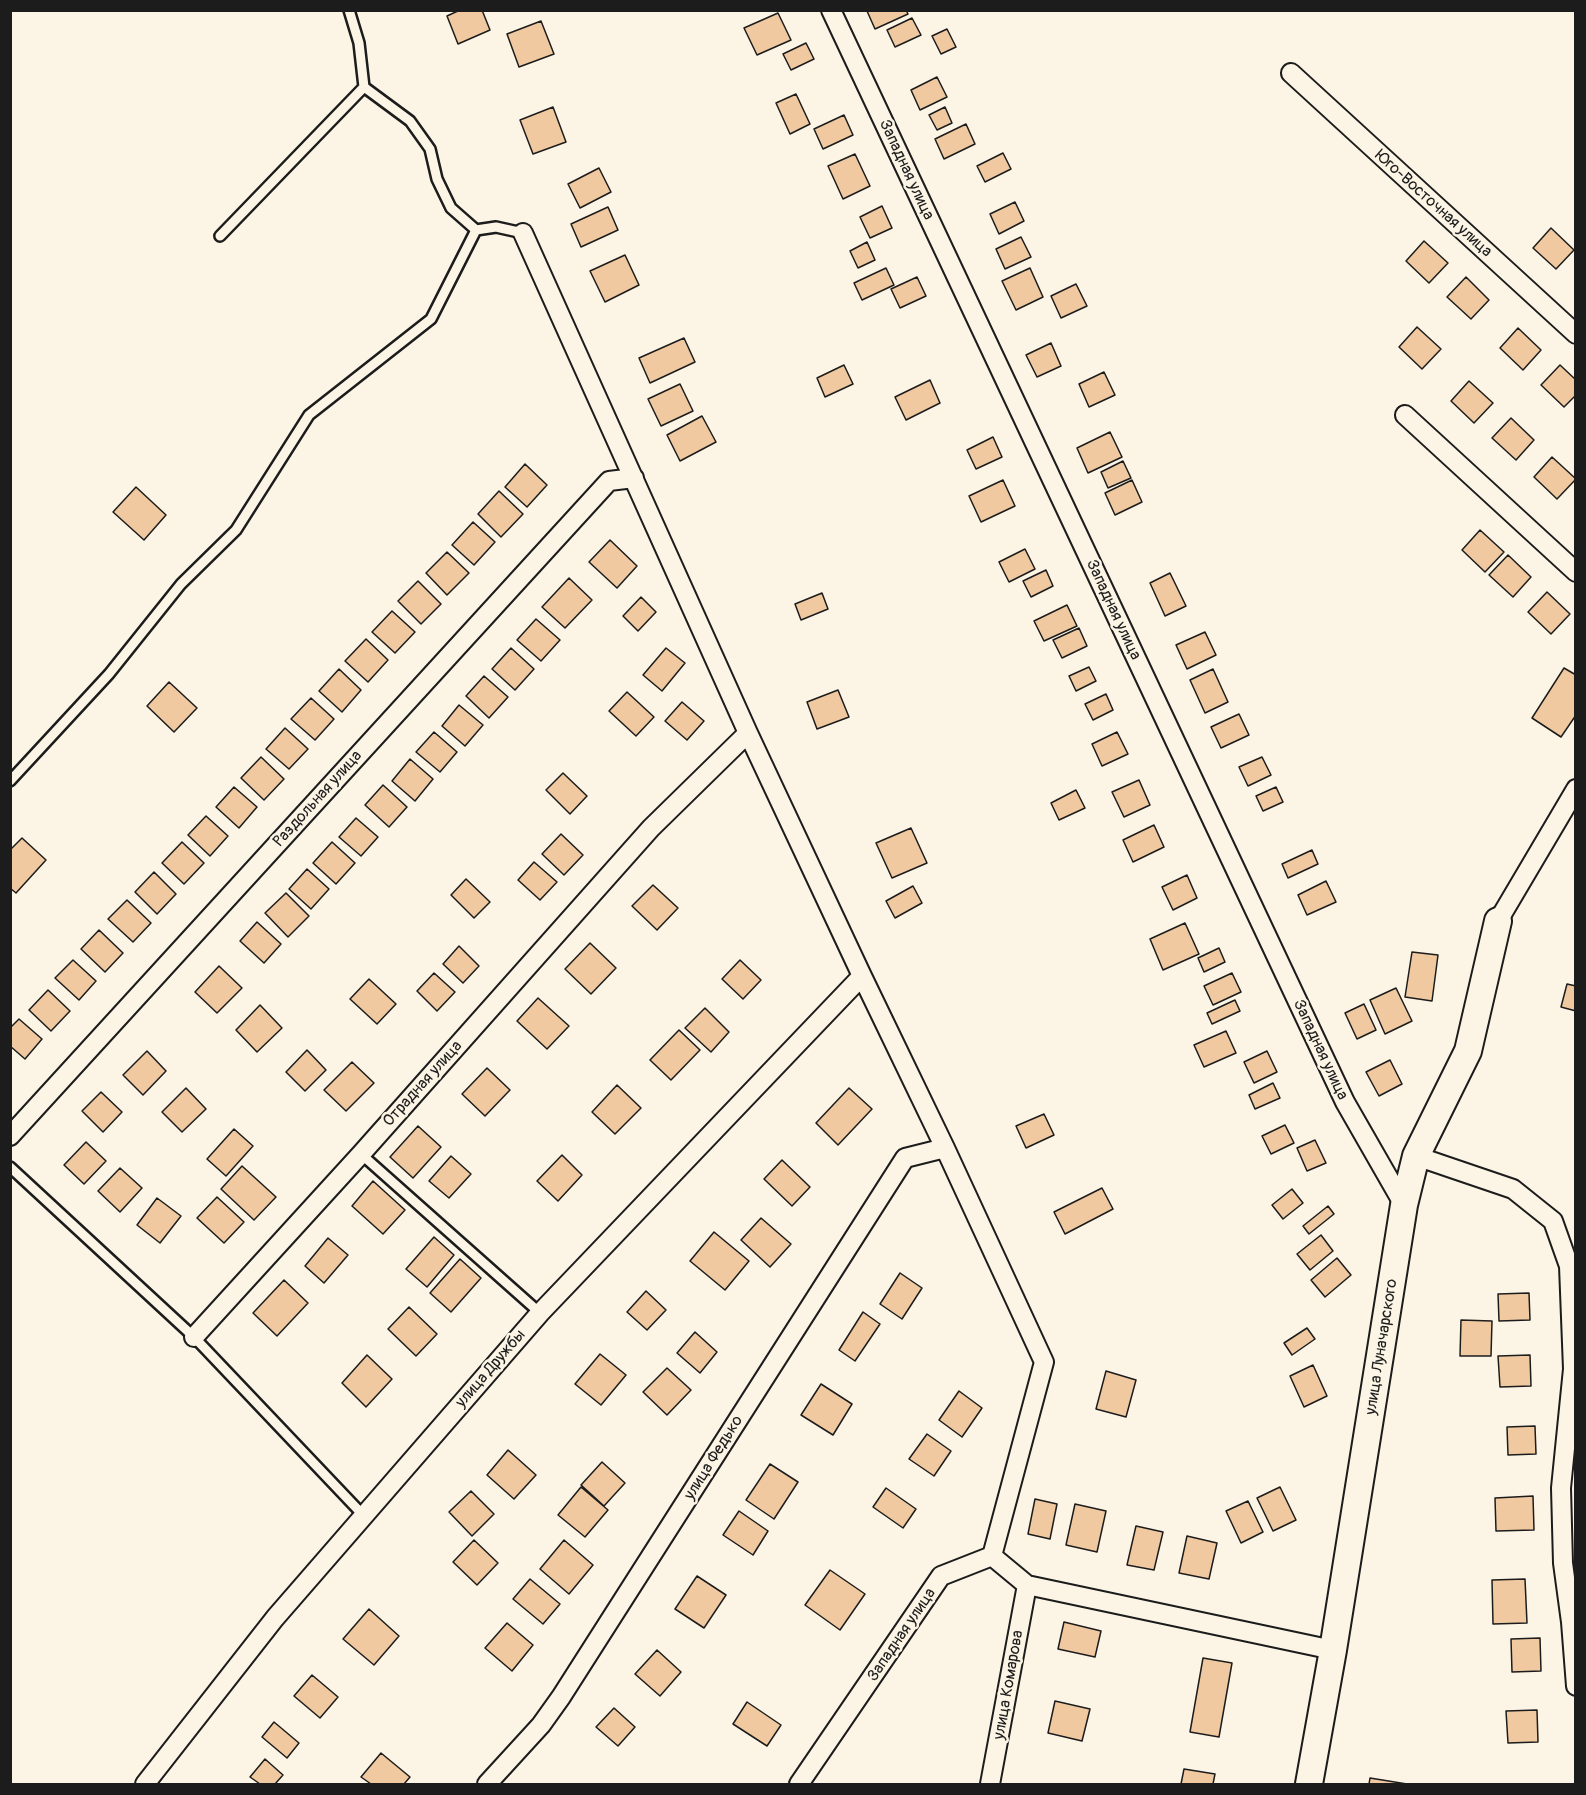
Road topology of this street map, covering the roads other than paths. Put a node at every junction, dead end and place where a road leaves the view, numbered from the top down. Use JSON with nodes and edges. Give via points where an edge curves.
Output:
{"nodes":[{"id":1,"x":349,"y":10,"type":"edge"},
{"id":2,"x":831,"y":10,"type":"edge"},
{"id":3,"x":1291,"y":74,"type":"dead end"},
{"id":4,"x":364,"y":87,"type":"junction"},
{"id":5,"x":476,"y":230,"type":"junction"},
{"id":6,"x":523,"y":233,"type":"joint"},
{"id":7,"x":220,"y":236,"type":"dead end"},
{"id":8,"x":1575,"y":334,"type":"edge"},
{"id":9,"x":1405,"y":415,"type":"dead end"},
{"id":10,"x":634,"y":478,"type":"junction"},
{"id":11,"x":1575,"y":572,"type":"edge"},
{"id":12,"x":748,"y":733,"type":"junction"},
{"id":13,"x":10,"y":781,"type":"edge"},
{"id":14,"x":1575,"y":789,"type":"edge"},
{"id":15,"x":1498,"y":921,"type":"joint"},
{"id":16,"x":862,"y":976,"type":"junction"},
{"id":17,"x":10,"y":1136,"type":"edge"},
{"id":18,"x":945,"y":1148,"type":"junction"},
{"id":19,"x":361,"y":1154,"type":"junction"},
{"id":20,"x":1416,"y":1156,"type":"junction"},
{"id":21,"x":10,"y":1167,"type":"edge"},
{"id":22,"x":1404,"y":1205,"type":"junction"},
{"id":23,"x":540,"y":1313,"type":"junction"},
{"id":24,"x":194,"y":1337,"type":"junction"},
{"id":25,"x":1574,"y":1369,"type":"edge"},
{"id":26,"x":363,"y":1515,"type":"junction"},
{"id":27,"x":992,"y":1556,"type":"junction"},
{"id":28,"x":1027,"y":1585,"type":"junction"},
{"id":29,"x":1573,"y":1623,"type":"edge"},
{"id":30,"x":1333,"y":1650,"type":"junction"},
{"id":31,"x":1575,"y":1686,"type":"edge"},
{"id":32,"x":145,"y":1785,"type":"edge"},
{"id":33,"x":487,"y":1785,"type":"edge"},
{"id":34,"x":799,"y":1785,"type":"edge"},
{"id":35,"x":990,"y":1785,"type":"edge"},
{"id":36,"x":1309,"y":1785,"type":"edge"}],
"edges":[{"from":1,"to":4,"type":"lane","via":[[359,43]]},
{"from":2,"to":22,"type":"street","name":"Западная улица","via":[[1345,1102]]},
{"from":3,"to":8,"type":"street","name":"Юго-Восточная улица"},
{"from":4,"to":5,"type":"lane","via":[[410,122],[430,149],[437,179],[451,208]]},
{"from":4,"to":7,"type":"lane"},
{"from":5,"to":6,"type":"lane","via":[[496,227]]},
{"from":5,"to":13,"type":"lane","via":[[431,319],[309,415],[236,530],[181,584],[109,674]]},
{"from":6,"to":10,"type":"street"},
{"from":9,"to":11,"type":"street"},
{"from":10,"to":12,"type":"street"},
{"from":10,"to":17,"type":"street","name":"Раздольная улица","via":[[609,481]]},
{"from":12,"to":16,"type":"street"},
{"from":12,"to":19,"type":"street","name":"Отрадная улица","via":[[651,828]]},
{"from":14,"to":15,"type":"street"},
{"from":15,"to":20,"type":"street","name":"улица Луначарского","via":[[1468,1051]]},
{"from":16,"to":18,"type":"street"},
{"from":16,"to":23,"type":"street","name":"улица Дружбы"},
{"from":18,"to":27,"type":"street","via":[[1044,1362]]},
{"from":18,"to":33,"type":"street","name":"улица Федько","via":[[905,1158],[561,1697]]},
{"from":19,"to":23,"type":"lane"},
{"from":19,"to":24,"type":"street","name":"Отрадная улица"},
{"from":20,"to":22,"type":"street","name":"улица Луначарского"},
{"from":20,"to":25,"type":"street","via":[[1513,1189],[1552,1221],[1569,1266]]},
{"from":21,"to":24,"type":"lane"},
{"from":22,"to":30,"type":"street","name":"улица Луначарского"},
{"from":23,"to":26,"type":"street","name":"улица Дружбы"},
{"from":24,"to":26,"type":"lane"},
{"from":25,"to":29,"type":"street","via":[[1561,1488],[1563,1563]]},
{"from":26,"to":32,"type":"street","name":"улица Дружбы","via":[[275,1618]]},
{"from":27,"to":28,"type":"street"},
{"from":27,"to":34,"type":"street","name":"Западная улица","via":[[941,1576]]},
{"from":28,"to":30,"type":"street"},
{"from":28,"to":35,"type":"street","name":"улица Комарова"},
{"from":29,"to":31,"type":"street"},
{"from":30,"to":36,"type":"street","name":"улица Луначарского"}]}
